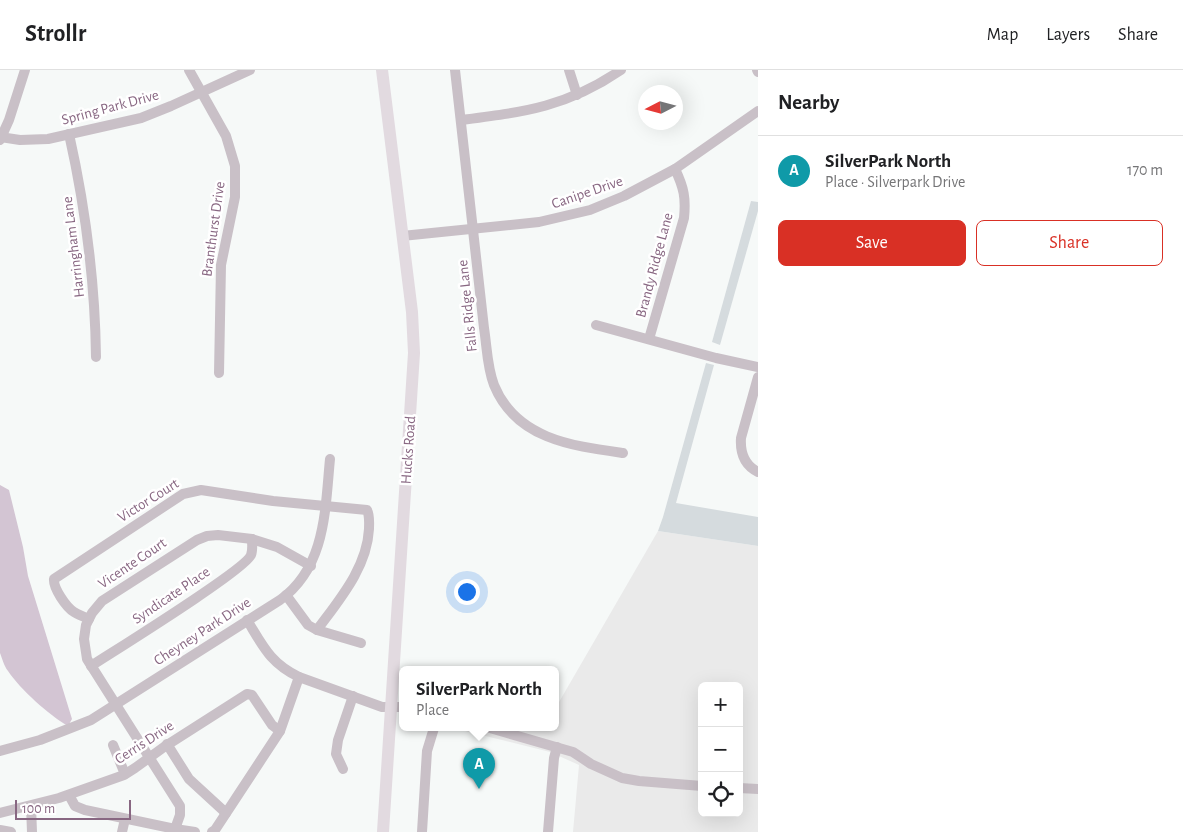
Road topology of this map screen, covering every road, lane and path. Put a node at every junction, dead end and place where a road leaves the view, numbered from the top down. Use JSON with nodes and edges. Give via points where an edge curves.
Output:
{"nodes":[{"id":1,"x":25,"y":70,"type":"edge"},
{"id":2,"x":189,"y":70,"type":"edge"},
{"id":3,"x":250,"y":70,"type":"edge"},
{"id":4,"x":382,"y":70,"type":"edge"},
{"id":5,"x":455,"y":70,"type":"edge"},
{"id":6,"x":569,"y":70,"type":"edge"},
{"id":7,"x":621,"y":70,"type":"edge"},
{"id":8,"x":201,"y":92,"type":"junction"},
{"id":9,"x":577,"y":95,"type":"junction"},
{"id":10,"x":758,"y":111,"type":"edge"},
{"id":11,"x":462,"y":120,"type":"junction"},
{"id":12,"x":69,"y":134,"type":"junction"},
{"id":13,"x":1,"y":138,"type":"edge"},
{"id":14,"x":675,"y":170,"type":"junction"},
{"id":15,"x":474,"y":230,"type":"junction"},
{"id":16,"x":402,"y":236,"type":"junction"},
{"id":17,"x":596,"y":325,"type":"dead end"},
{"id":18,"x":649,"y":340,"type":"junction"},
{"id":19,"x":96,"y":358,"type":"dead end"},
{"id":20,"x":758,"y":367,"type":"edge"},
{"id":21,"x":219,"y":373,"type":"dead end"},
{"id":22,"x":758,"y":377,"type":"edge"},
{"id":23,"x":623,"y":453,"type":"dead end"},
{"id":24,"x":330,"y":459,"type":"dead end"},
{"id":25,"x":758,"y":472,"type":"edge"},
{"id":26,"x":326,"y":507,"type":"junction"},
{"id":27,"x":252,"y":539,"type":"junction"},
{"id":28,"x":311,"y":566,"type":"junction"},
{"id":29,"x":286,"y":595,"type":"junction"},
{"id":30,"x":89,"y":619,"type":"junction"},
{"id":31,"x":247,"y":620,"type":"junction"},
{"id":32,"x":317,"y":630,"type":"junction"},
{"id":33,"x":361,"y":643,"type":"dead end"},
{"id":34,"x":91,"y":666,"type":"junction"},
{"id":35,"x":299,"y":677,"type":"junction"},
{"id":36,"x":353,"y":696,"type":"junction"},
{"id":37,"x":115,"y":704,"type":"junction"},
{"id":38,"x":396,"y":707,"type":"edge"},
{"id":39,"x":280,"y":731,"type":"junction"},
{"id":40,"x":433,"y":731,"type":"edge"},
{"id":41,"x":500,"y":731,"type":"edge"},
{"id":42,"x":167,"y":744,"type":"junction"},
{"id":43,"x":113,"y":746,"type":"dead end"},
{"id":44,"x":557,"y":748,"type":"junction"},
{"id":45,"x":0,"y":751,"type":"edge"},
{"id":46,"x":149,"y":758,"type":"junction"},
{"id":47,"x":343,"y":769,"type":"dead end"},
{"id":48,"x":126,"y":774,"type":"junction"},
{"id":49,"x":698,"y":786,"type":"edge"},
{"id":50,"x":743,"y":788,"type":"edge"},
{"id":51,"x":758,"y":789,"type":"edge"},
{"id":52,"x":69,"y":795,"type":"junction"},
{"id":53,"x":31,"y":806,"type":"junction"},
{"id":54,"x":0,"y":812,"type":"edge"},
{"id":55,"x":226,"y":813,"type":"junction"},
{"id":56,"x":125,"y":819,"type":"junction"},
{"id":57,"x":0,"y":830,"type":"edge"},
{"id":58,"x":175,"y":830,"type":"junction"},
{"id":59,"x":11,"y":832,"type":"edge"},
{"id":60,"x":32,"y":832,"type":"edge"},
{"id":61,"x":122,"y":832,"type":"edge"},
{"id":62,"x":195,"y":832,"type":"edge"},
{"id":63,"x":212,"y":832,"type":"edge"},
{"id":64,"x":382,"y":832,"type":"edge"},
{"id":65,"x":422,"y":832,"type":"edge"},
{"id":66,"x":548,"y":832,"type":"edge"}],
"edges":[{"from":1,"to":13,"type":"street"},
{"from":2,"to":8,"type":"street","name":"Branthurst Drive"},
{"from":3,"to":8,"type":"street","name":"Spring Park Drive"},
{"from":4,"to":16,"type":"main road","name":"Hucks Road"},
{"from":5,"to":11,"type":"street","name":"Falls Ridge Lane"},
{"from":6,"to":9,"type":"street"},
{"from":7,"to":9,"type":"street"},
{"from":8,"to":12,"type":"street","name":"Spring Park Drive","via":[[141,118]]},
{"from":8,"to":21,"type":"street","name":"Branthurst Drive","via":[[226,136],[235,166],[235,197],[220,265]]},
{"from":9,"to":11,"type":"street","via":[[544,108]]},
{"from":10,"to":14,"type":"street","name":"Canipe Drive"},
{"from":11,"to":15,"type":"street","name":"Falls Ridge Lane"},
{"from":12,"to":13,"type":"street","name":"Spring Park Drive","via":[[34,140]]},
{"from":12,"to":19,"type":"street","name":"Harringham Lane","via":[[81,186],[92,262]]},
{"from":14,"to":15,"type":"street","name":"Canipe Drive","via":[[624,196],[574,215]]},
{"from":14,"to":18,"type":"street","name":"Brandy Ridge Lane","via":[[686,201],[684,218]]},
{"from":15,"to":16,"type":"street","name":"Canipe Drive"},
{"from":15,"to":23,"type":"street","name":"Falls Ridge Lane","via":[[489,367],[507,407],[533,430],[553,440]]},
{"from":16,"to":38,"type":"main road","name":"Hucks Road","via":[[412,312],[414,369]]},
{"from":17,"to":18,"type":"street"},
{"from":18,"to":20,"type":"street"},
{"from":22,"to":25,"type":"street","via":[[740,447],[750,468]]},
{"from":24,"to":26,"type":"street","name":"Cheyney Park Drive"},
{"from":26,"to":28,"type":"street","name":"Cheyney Park Drive","via":[[320,541]]},
{"from":26,"to":30,"type":"street","name":"Victor Court","via":[[201,490],[183,494],[54,579],[54,585],[69,608]]},
{"from":26,"to":32,"type":"street","via":[[366,510],[369,515],[368,541],[352,581]]},
{"from":27,"to":28,"type":"street","name":"Vicente Court","via":[[277,547]]},
{"from":27,"to":30,"type":"street","name":"Vicente Court","via":[[218,535],[197,540],[102,601]]},
{"from":27,"to":34,"type":"street","name":"Syndicate Place","via":[[251,555],[244,564]]},
{"from":28,"to":29,"type":"street","name":"Cheyney Park Drive"},
{"from":29,"to":31,"type":"street","name":"Cheyney Park Drive"},
{"from":29,"to":32,"type":"street","via":[[308,625]]},
{"from":30,"to":34,"type":"street","name":"Vicente Court","via":[[84,632],[84,646]]},
{"from":31,"to":35,"type":"street","via":[[279,666]]},
{"from":31,"to":37,"type":"street","name":"Cheyney Park Drive"},
{"from":32,"to":33,"type":"street"},
{"from":34,"to":37,"type":"street","name":"Vicente Court"},
{"from":35,"to":36,"type":"street"},
{"from":35,"to":39,"type":"street"},
{"from":36,"to":38,"type":"street","via":[[382,707]]},
{"from":36,"to":47,"type":"street","via":[[336,754]]},
{"from":37,"to":45,"type":"street","name":"Cheyney Park Drive","via":[[91,720]]},
{"from":37,"to":46,"type":"street","name":"Vicente Court"},
{"from":38,"to":64,"type":"main road","name":"Hucks Road"},
{"from":39,"to":42,"type":"street","name":"Cerris Drive","via":[[272,725],[252,695],[247,694]]},
{"from":39,"to":55,"type":"street"},
{"from":40,"to":65,"type":"street","via":[[427,751]]},
{"from":41,"to":44,"type":"street"},
{"from":42,"to":46,"type":"street","name":"Cerris Drive"},
{"from":42,"to":55,"type":"street","via":[[188,779]]},
{"from":43,"to":48,"type":"street"},
{"from":44,"to":49,"type":"street","via":[[573,752],[622,778]]},
{"from":44,"to":66,"type":"street"},
{"from":46,"to":48,"type":"street","name":"Cerris Drive"},
{"from":46,"to":58,"type":"street","name":"Vicente Court","via":[[180,806]]},
{"from":48,"to":52,"type":"street","name":"Cerris Drive"},
{"from":50,"to":51,"type":"street"},
{"from":52,"to":53,"type":"street","name":"Cerris Drive"},
{"from":52,"to":56,"type":"street","via":[[75,806],[84,810]]},
{"from":53,"to":54,"type":"street","name":"Cerris Drive"},
{"from":53,"to":60,"type":"street"},
{"from":55,"to":63,"type":"street"},
{"from":56,"to":58,"type":"street"},
{"from":56,"to":61,"type":"street"},
{"from":57,"to":59,"type":"street"},
{"from":58,"to":62,"type":"street"}]}
